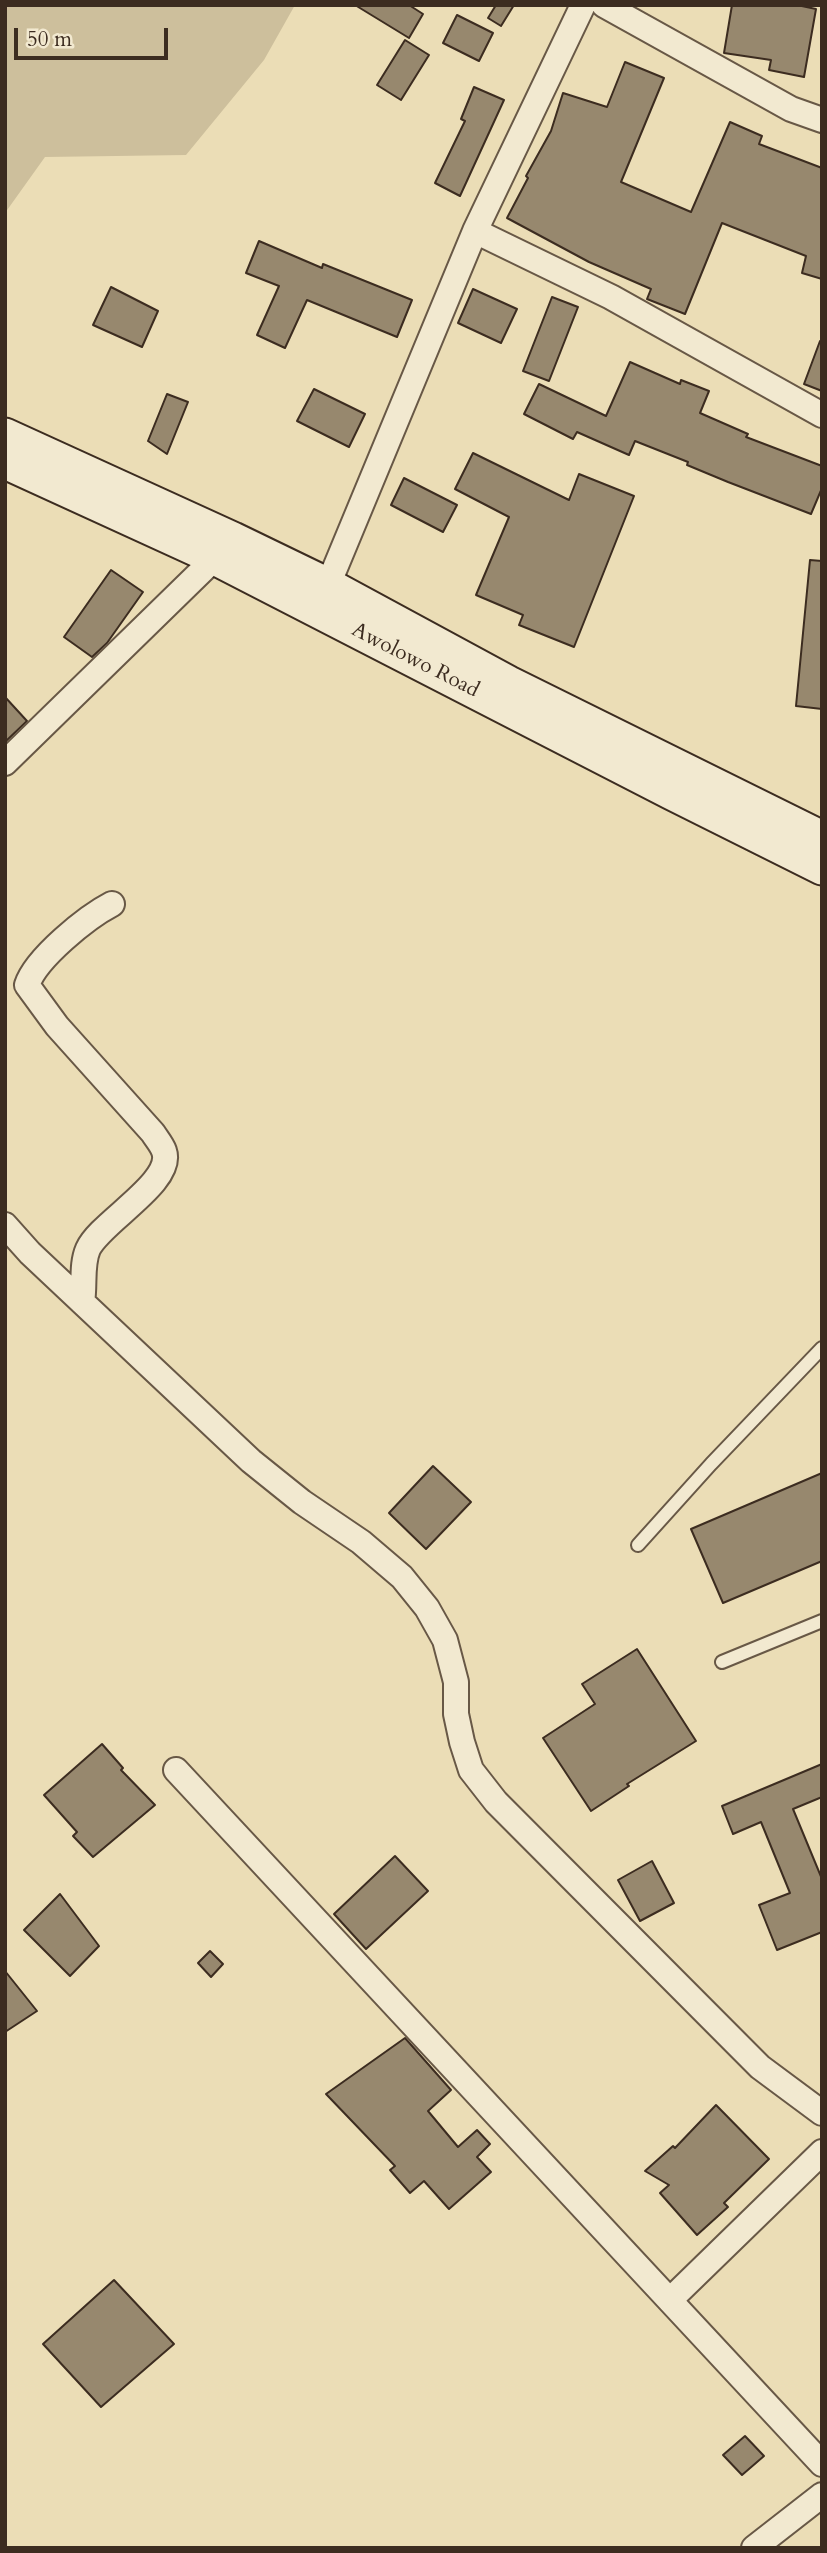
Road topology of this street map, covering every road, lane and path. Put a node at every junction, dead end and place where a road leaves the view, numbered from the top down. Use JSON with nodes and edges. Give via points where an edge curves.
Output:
{"nodes":[{"id":1,"x":583,"y":5,"type":"edge"},
{"id":2,"x":604,"y":5,"type":"edge"},
{"id":3,"x":822,"y":120,"type":"edge"},
{"id":4,"x":475,"y":231,"type":"junction"},
{"id":5,"x":822,"y":415,"type":"edge"},
{"id":6,"x":5,"y":435,"type":"edge"},
{"id":7,"x":5,"y":462,"type":"edge"},
{"id":8,"x":215,"y":558,"type":"junction"},
{"id":9,"x":328,"y":585,"type":"junction"},
{"id":10,"x":5,"y":763,"type":"edge"},
{"id":11,"x":822,"y":838,"type":"edge"},
{"id":12,"x":822,"y":867,"type":"edge"},
{"id":13,"x":113,"y":904,"type":"dead end"},
{"id":14,"x":5,"y":1225,"type":"edge"},
{"id":15,"x":82,"y":1302,"type":"junction"},
{"id":16,"x":822,"y":1348,"type":"edge"},
{"id":17,"x":638,"y":1545,"type":"dead end"},
{"id":18,"x":822,"y":1621,"type":"edge"},
{"id":19,"x":722,"y":1662,"type":"dead end"},
{"id":20,"x":176,"y":1770,"type":"dead end"},
{"id":21,"x":822,"y":2113,"type":"edge"},
{"id":22,"x":822,"y":2152,"type":"edge"},
{"id":23,"x":670,"y":2301,"type":"junction"},
{"id":24,"x":822,"y":2464,"type":"edge"},
{"id":25,"x":822,"y":2495,"type":"edge"},
{"id":26,"x":754,"y":2548,"type":"edge"}],
"edges":[{"from":1,"to":4,"type":"street"},
{"from":2,"to":3,"type":"street","via":[[791,109]]},
{"from":4,"to":5,"type":"street","via":[[611,298]]},
{"from":4,"to":9,"type":"street"},
{"from":6,"to":9,"type":"main road","name":"Awolowo Road"},
{"from":7,"to":8,"type":"main road","name":"Awolowo Road"},
{"from":8,"to":10,"type":"street"},
{"from":8,"to":12,"type":"main road","name":"Awolowo Road"},
{"from":9,"to":11,"type":"main road","name":"Awolowo Road","via":[[509,683]]},
{"from":13,"to":15,"type":"street","via":[[69,933],[27,985],[165,1152],[165,1165],[153,1184],[88,1247]]},
{"from":14,"to":15,"type":"street"},
{"from":15,"to":21,"type":"street","via":[[251,1461],[402,1577],[445,1640],[456,1682],[462,1742],[471,1770],[496,1802],[760,2067]]},
{"from":16,"to":17,"type":"lane"},
{"from":18,"to":19,"type":"lane"},
{"from":20,"to":23,"type":"street"},
{"from":22,"to":23,"type":"street"},
{"from":23,"to":24,"type":"street"},
{"from":25,"to":26,"type":"street"}]}
